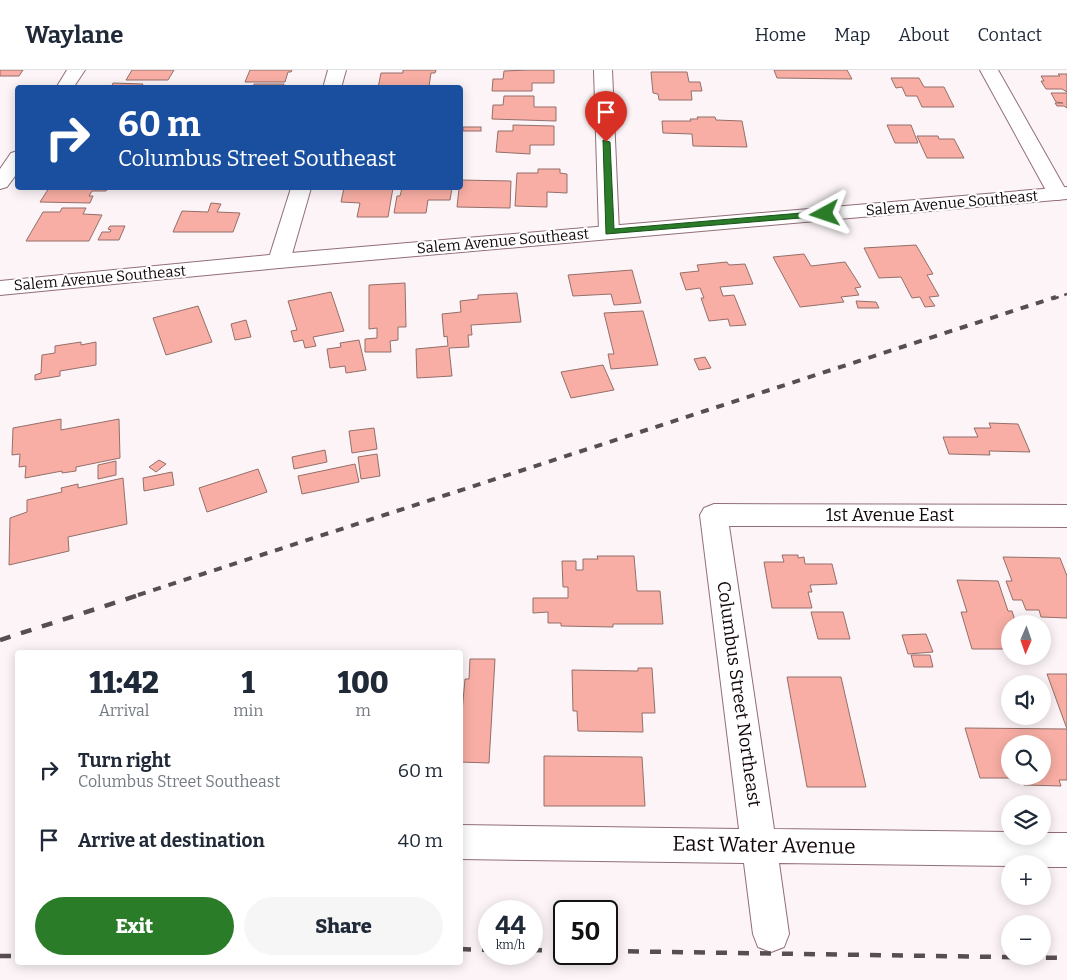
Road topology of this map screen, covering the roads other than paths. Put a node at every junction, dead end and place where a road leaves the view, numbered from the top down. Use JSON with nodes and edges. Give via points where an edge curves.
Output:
{"nodes":[{"id":1,"x":76,"y":70,"type":"edge"},
{"id":2,"x":337,"y":70,"type":"edge"},
{"id":3,"x":603,"y":70,"type":"edge"},
{"id":4,"x":989,"y":70,"type":"edge"},
{"id":5,"x":66,"y":85,"type":"edge"},
{"id":6,"x":333,"y":85,"type":"edge"},
{"id":7,"x":15,"y":161,"type":"edge"},
{"id":8,"x":0,"y":183,"type":"edge"},
{"id":9,"x":300,"y":190,"type":"edge"},
{"id":10,"x":1062,"y":193,"type":"edge"},
{"id":11,"x":609,"y":232,"type":"junction"},
{"id":12,"x":279,"y":261,"type":"junction"},
{"id":13,"x":0,"y":288,"type":"edge"},
{"id":14,"x":714,"y":515,"type":"joint"},
{"id":15,"x":1067,"y":516,"type":"edge"},
{"id":16,"x":463,"y":842,"type":"edge"},
{"id":17,"x":760,"y":845,"type":"junction"},
{"id":18,"x":1067,"y":850,"type":"edge"},
{"id":19,"x":772,"y":934,"type":"dead end"}],
"edges":[{"from":1,"to":5,"type":"street"},
{"from":2,"to":6,"type":"street"},
{"from":3,"to":11,"type":"street"},
{"from":4,"to":10,"type":"street"},
{"from":7,"to":8,"type":"street"},
{"from":9,"to":12,"type":"street"},
{"from":10,"to":11,"type":"street","name":"Salem Avenue Southeast"},
{"from":11,"to":12,"type":"street","name":"Salem Avenue Southeast"},
{"from":12,"to":13,"type":"street","name":"Salem Avenue Southeast"},
{"from":14,"to":15,"type":"street","name":"1st Avenue East"},
{"from":14,"to":17,"type":"street","name":"Columbus Street Northeast"},
{"from":16,"to":17,"type":"street","name":"East Water Avenue"},
{"from":17,"to":18,"type":"street","name":"East Water Avenue"},
{"from":17,"to":19,"type":"street","name":"Columbus Street Northeast"}]}
